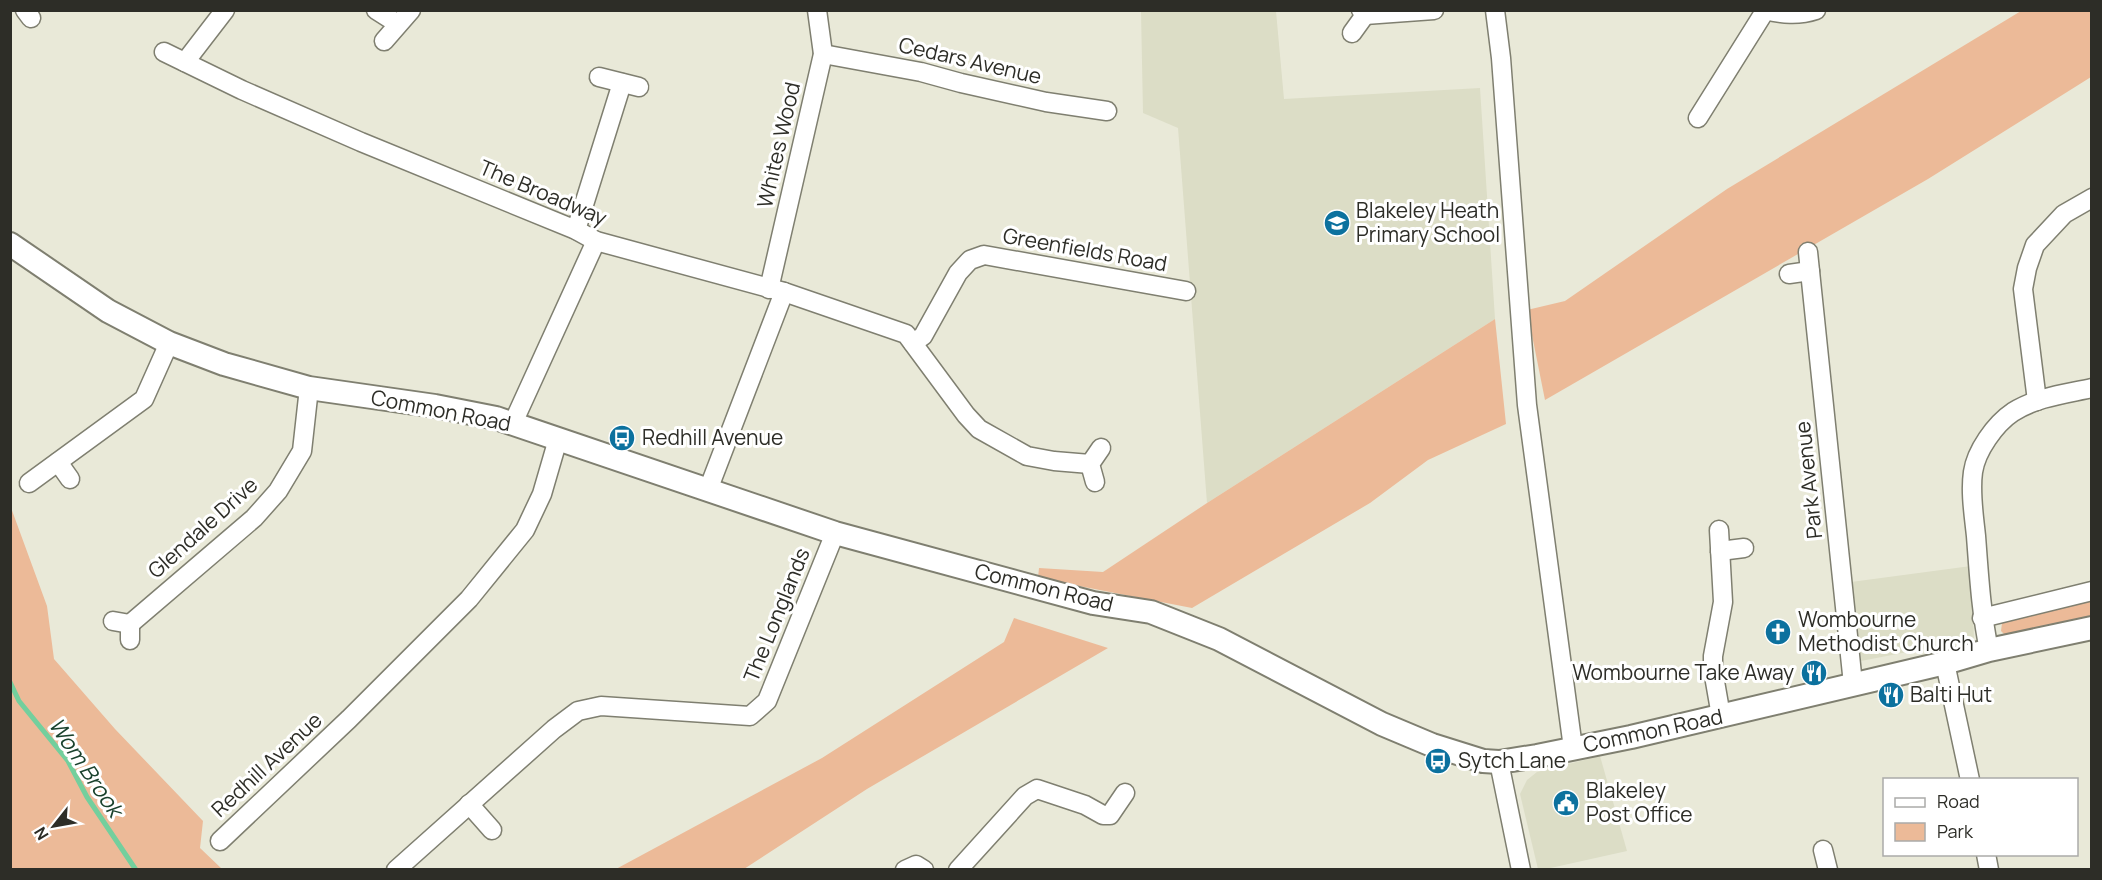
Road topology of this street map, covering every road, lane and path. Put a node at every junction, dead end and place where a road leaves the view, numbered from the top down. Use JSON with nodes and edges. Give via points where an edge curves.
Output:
{"nodes":[{"id":1,"x":225,"y":10,"type":"edge"},
{"id":2,"x":376,"y":10,"type":"edge"},
{"id":3,"x":411,"y":10,"type":"edge"},
{"id":4,"x":817,"y":10,"type":"edge"},
{"id":5,"x":1434,"y":10,"type":"edge"},
{"id":6,"x":1495,"y":10,"type":"edge"},
{"id":7,"x":1816,"y":10,"type":"edge"},
{"id":8,"x":1765,"y":11,"type":"edge"},
{"id":9,"x":1363,"y":13,"type":"edge"},
{"id":10,"x":398,"y":24,"type":"junction"},
{"id":11,"x":1352,"y":33,"type":"dead end"},
{"id":12,"x":384,"y":41,"type":"dead end"},
{"id":13,"x":164,"y":52,"type":"dead end"},
{"id":14,"x":823,"y":54,"type":"junction"},
{"id":15,"x":185,"y":62,"type":"junction"},
{"id":16,"x":599,"y":77,"type":"dead end"},
{"id":17,"x":1107,"y":111,"type":"dead end"},
{"id":18,"x":1698,"y":118,"type":"dead end"},
{"id":19,"x":2091,"y":198,"type":"edge"},
{"id":20,"x":576,"y":230,"type":"junction"},
{"id":21,"x":596,"y":241,"type":"junction"},
{"id":22,"x":10,"y":244,"type":"edge"},
{"id":23,"x":1808,"y":252,"type":"dead end"},
{"id":24,"x":1810,"y":271,"type":"junction"},
{"id":25,"x":1789,"y":274,"type":"dead end"},
{"id":26,"x":776,"y":290,"type":"junction"},
{"id":27,"x":1186,"y":291,"type":"dead end"},
{"id":28,"x":169,"y":343,"type":"junction"},
{"id":29,"x":913,"y":344,"type":"junction"},
{"id":30,"x":309,"y":388,"type":"junction"},
{"id":31,"x":2091,"y":388,"type":"edge"},
{"id":32,"x":2037,"y":400,"type":"junction"},
{"id":33,"x":513,"y":423,"type":"junction"},
{"id":34,"x":558,"y":438,"type":"junction"},
{"id":35,"x":1101,"y":448,"type":"dead end"},
{"id":36,"x":58,"y":462,"type":"junction"},
{"id":37,"x":1090,"y":464,"type":"junction"},
{"id":38,"x":70,"y":479,"type":"dead end"},
{"id":39,"x":1095,"y":482,"type":"dead end"},
{"id":40,"x":29,"y":483,"type":"dead end"},
{"id":41,"x":708,"y":490,"type":"junction"},
{"id":42,"x":1719,"y":530,"type":"dead end"},
{"id":43,"x":835,"y":533,"type":"junction"},
{"id":44,"x":1744,"y":548,"type":"dead end"},
{"id":45,"x":1720,"y":551,"type":"junction"},
{"id":46,"x":2091,"y":591,"type":"edge"},
{"id":47,"x":1982,"y":618,"type":"junction"},
{"id":48,"x":124,"y":628,"type":"dead end"},
{"id":49,"x":2091,"y":628,"type":"edge"},
{"id":50,"x":1989,"y":650,"type":"junction"},
{"id":51,"x":1945,"y":663,"type":"junction"},
{"id":52,"x":1853,"y":684,"type":"junction"},
{"id":53,"x":1721,"y":716,"type":"junction"},
{"id":54,"x":1573,"y":748,"type":"junction"},
{"id":55,"x":1499,"y":762,"type":"junction"},
{"id":56,"x":1970,"y":778,"type":"edge"},
{"id":57,"x":1125,"y":793,"type":"dead end"},
{"id":58,"x":469,"y":804,"type":"junction"},
{"id":59,"x":492,"y":830,"type":"dead end"},
{"id":60,"x":220,"y":840,"type":"dead end"},
{"id":61,"x":1823,"y":850,"type":"dead end"},
{"id":62,"x":396,"y":870,"type":"edge"},
{"id":63,"x":905,"y":870,"type":"edge"},
{"id":64,"x":924,"y":870,"type":"edge"},
{"id":65,"x":958,"y":870,"type":"edge"},
{"id":66,"x":1521,"y":870,"type":"edge"},
{"id":67,"x":1828,"y":870,"type":"edge"}],
"edges":[{"from":1,"to":15,"type":"street"},
{"from":2,"to":10,"type":"street"},
{"from":3,"to":10,"type":"street"},
{"from":4,"to":14,"type":"street","name":"Whites Wood"},
{"from":5,"to":9,"type":"street"},
{"from":6,"to":54,"type":"street","via":[[1527,405]]},
{"from":7,"to":8,"type":"street","via":[[1804,14]]},
{"from":8,"to":18,"type":"street"},
{"from":9,"to":11,"type":"street"},
{"from":10,"to":12,"type":"street"},
{"from":13,"to":15,"type":"street","name":"The Broadway"},
{"from":14,"to":17,"type":"street","name":"Cedars Avenue","via":[[921,72],[1046,102]]},
{"from":14,"to":26,"type":"street","name":"Whites Wood"},
{"from":15,"to":20,"type":"street","name":"The Broadway","via":[[350,137]]},
{"from":16,"to":20,"type":"street","via":[[631,85]]},
{"from":19,"to":32,"type":"street","via":[[2064,214],[2035,245],[2027,268],[2023,289]]},
{"from":20,"to":21,"type":"street","name":"The Broadway"},
{"from":21,"to":26,"type":"street","name":"The Broadway"},
{"from":21,"to":33,"type":"street"},
{"from":22,"to":28,"type":"street","name":"Common Road","via":[[108,311]]},
{"from":23,"to":24,"type":"street","name":"Park Avenue"},
{"from":24,"to":25,"type":"street"},
{"from":24,"to":52,"type":"street","name":"Park Avenue"},
{"from":26,"to":29,"type":"street","name":"The Broadway","via":[[906,334]]},
{"from":26,"to":41,"type":"street","name":"Whites Wood"},
{"from":27,"to":29,"type":"street","name":"Greenfields Road","via":[[984,255],[970,260],[958,273],[922,336]]},
{"from":28,"to":30,"type":"street","name":"Common Road"},
{"from":28,"to":36,"type":"street","via":[[144,399]]},
{"from":29,"to":37,"type":"street","name":"The Broadway","via":[[980,429],[1027,456]]},
{"from":30,"to":33,"type":"street","name":"Common Road","via":[[435,406]]},
{"from":30,"to":48,"type":"street","name":"Glendale Drive","via":[[302,451],[278,491],[254,518]]},
{"from":31,"to":32,"type":"street"},
{"from":32,"to":47,"type":"street","via":[[2001,423],[1984,446],[1973,471]]},
{"from":33,"to":34,"type":"street","name":"Common Road"},
{"from":34,"to":41,"type":"street","name":"Common Road"},
{"from":34,"to":60,"type":"street","name":"Redhill Avenue","via":[[542,494],[525,530],[469,599]]},
{"from":35,"to":37,"type":"street"},
{"from":36,"to":38,"type":"street"},
{"from":36,"to":40,"type":"street"},
{"from":37,"to":39,"type":"street"},
{"from":41,"to":43,"type":"street","name":"Common Road"},
{"from":42,"to":45,"type":"street"},
{"from":43,"to":55,"type":"street","name":"Common Road","via":[[1092,603],[1152,612],[1219,639],[1382,724],[1432,745]]},
{"from":43,"to":58,"type":"street","name":"The Longlands","via":[[767,701],[750,716],[601,706],[578,711]]},
{"from":44,"to":45,"type":"street"},
{"from":45,"to":53,"type":"street","via":[[1724,602],[1713,670]]},
{"from":46,"to":47,"type":"street"},
{"from":47,"to":50,"type":"street"},
{"from":49,"to":50,"type":"street","name":"Common Road"},
{"from":50,"to":51,"type":"street","name":"Common Road"},
{"from":51,"to":52,"type":"street","name":"Common Road"},
{"from":51,"to":56,"type":"street"},
{"from":52,"to":53,"type":"street","name":"Common Road"},
{"from":53,"to":54,"type":"street","name":"Common Road"},
{"from":54,"to":55,"type":"street","name":"Common Road"},
{"from":55,"to":66,"type":"street"},
{"from":57,"to":65,"type":"street","via":[[1110,815],[1103,815],[1037,789],[1025,796]]},
{"from":58,"to":59,"type":"street"},
{"from":58,"to":62,"type":"street","name":"The Longlands"},
{"from":61,"to":67,"type":"street"},
{"from":63,"to":64,"type":"street","via":[[916,865]]}]}
